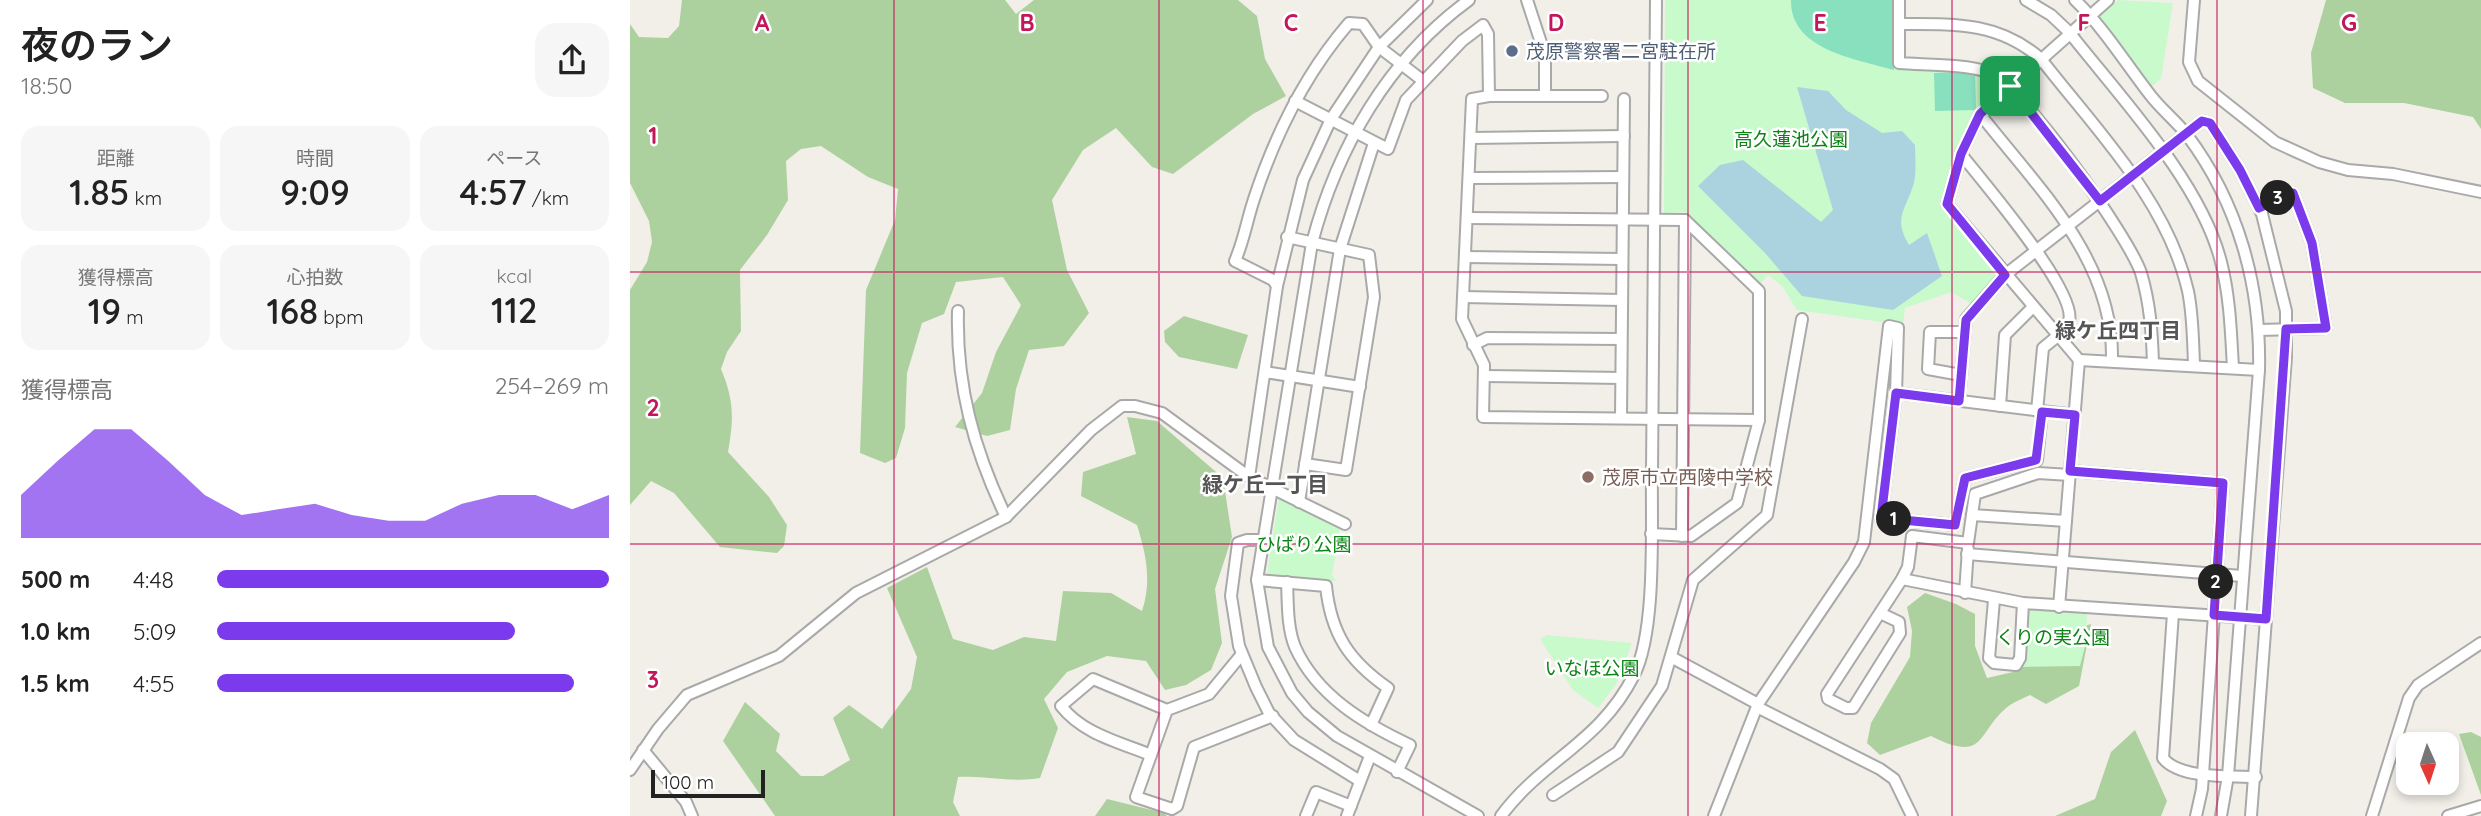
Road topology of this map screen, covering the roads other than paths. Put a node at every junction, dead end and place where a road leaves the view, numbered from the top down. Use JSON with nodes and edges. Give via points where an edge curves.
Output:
{"nodes":[{"id":1,"x":1426,"y":0,"type":"edge"},
{"id":2,"x":1527,"y":0,"type":"edge"},
{"id":3,"x":1656,"y":0,"type":"edge"},
{"id":4,"x":1899,"y":0,"type":"edge"},
{"id":5,"x":2026,"y":0,"type":"edge"},
{"id":6,"x":2075,"y":0,"type":"edge"},
{"id":7,"x":2108,"y":0,"type":"edge"},
{"id":8,"x":2194,"y":0,"type":"edge"},
{"id":9,"x":1462,"y":2,"type":"edge"},
{"id":10,"x":2090,"y":15,"type":"junction"},
{"id":11,"x":1899,"y":24,"type":"junction"},
{"id":12,"x":2069,"y":32,"type":"junction"},
{"id":13,"x":1379,"y":47,"type":"junction"},
{"id":14,"x":2041,"y":59,"type":"junction"},
{"id":15,"x":1402,"y":63,"type":"junction"},
{"id":16,"x":1422,"y":80,"type":"junction"},
{"id":17,"x":2010,"y":86,"type":"junction"},
{"id":18,"x":1489,"y":96,"type":"junction"},
{"id":19,"x":1545,"y":96,"type":"junction"},
{"id":20,"x":1602,"y":96,"type":"dead end"},
{"id":21,"x":1624,"y":99,"type":"dead end"},
{"id":22,"x":1296,"y":101,"type":"junction"},
{"id":23,"x":1980,"y":114,"type":"junction"},
{"id":24,"x":1331,"y":120,"type":"junction"},
{"id":25,"x":1353,"y":133,"type":"junction"},
{"id":26,"x":2186,"y":134,"type":"junction"},
{"id":27,"x":1624,"y":136,"type":"junction"},
{"id":28,"x":1471,"y":138,"type":"junction"},
{"id":29,"x":1374,"y":143,"type":"junction"},
{"id":30,"x":2164,"y":151,"type":"junction"},
{"id":31,"x":1961,"y":154,"type":"junction"},
{"id":32,"x":2133,"y":176,"type":"junction"},
{"id":33,"x":1469,"y":177,"type":"junction"},
{"id":34,"x":1623,"y":177,"type":"junction"},
{"id":35,"x":2481,"y":192,"type":"edge"},
{"id":36,"x":2100,"y":201,"type":"junction"},
{"id":37,"x":2259,"y":208,"type":"junction"},
{"id":38,"x":1468,"y":218,"type":"junction"},
{"id":39,"x":1623,"y":220,"type":"junction"},
{"id":40,"x":1654,"y":220,"type":"junction"},
{"id":41,"x":1685,"y":220,"type":"junction"},
{"id":42,"x":2068,"y":226,"type":"junction"},
{"id":43,"x":1287,"y":237,"type":"junction"},
{"id":44,"x":1312,"y":243,"type":"junction"},
{"id":45,"x":1340,"y":249,"type":"junction"},
{"id":46,"x":2036,"y":251,"type":"junction"},
{"id":47,"x":1465,"y":257,"type":"junction"},
{"id":48,"x":1622,"y":258,"type":"junction"},
{"id":49,"x":2005,"y":275,"type":"junction"},
{"id":50,"x":1277,"y":286,"type":"junction"},
{"id":51,"x":1463,"y":298,"type":"junction"},
{"id":52,"x":1622,"y":300,"type":"junction"},
{"id":53,"x":2033,"y":307,"type":"junction"},
{"id":54,"x":958,"y":311,"type":"dead end"},
{"id":55,"x":1802,"y":319,"type":"dead end"},
{"id":56,"x":2286,"y":329,"type":"junction"},
{"id":57,"x":2259,"y":330,"type":"junction"},
{"id":58,"x":1964,"y":332,"type":"junction"},
{"id":59,"x":2058,"y":335,"type":"junction"},
{"id":60,"x":1621,"y":339,"type":"junction"},
{"id":61,"x":1473,"y":345,"type":"junction"},
{"id":62,"x":2079,"y":360,"type":"junction"},
{"id":63,"x":2112,"y":360,"type":"junction"},
{"id":64,"x":2153,"y":363,"type":"junction"},
{"id":65,"x":2194,"y":365,"type":"junction"},
{"id":66,"x":2233,"y":368,"type":"junction"},
{"id":67,"x":2259,"y":370,"type":"junction"},
{"id":68,"x":1265,"y":372,"type":"junction"},
{"id":69,"x":1961,"y":374,"type":"junction"},
{"id":70,"x":1292,"y":376,"type":"junction"},
{"id":71,"x":1483,"y":376,"type":"junction"},
{"id":72,"x":1621,"y":378,"type":"junction"},
{"id":73,"x":1319,"y":380,"type":"junction"},
{"id":74,"x":1360,"y":387,"type":"junction"},
{"id":75,"x":1896,"y":393,"type":"junction"},
{"id":76,"x":1959,"y":401,"type":"junction"},
{"id":77,"x":2000,"y":407,"type":"junction"},
{"id":78,"x":2039,"y":411,"type":"junction"},
{"id":79,"x":2075,"y":415,"type":"junction"},
{"id":80,"x":1621,"y":418,"type":"junction"},
{"id":81,"x":1652,"y":419,"type":"junction"},
{"id":82,"x":1683,"y":420,"type":"junction"},
{"id":83,"x":1759,"y":420,"type":"junction"},
{"id":84,"x":1305,"y":464,"type":"junction"},
{"id":85,"x":2070,"y":473,"type":"junction"},
{"id":86,"x":1249,"y":477,"type":"junction"},
{"id":87,"x":1274,"y":489,"type":"junction"},
{"id":88,"x":1299,"y":502,"type":"junction"},
{"id":89,"x":1972,"y":515,"type":"junction"},
{"id":90,"x":1006,"y":517,"type":"junction"},
{"id":91,"x":2066,"y":521,"type":"junction"},
{"id":92,"x":1345,"y":524,"type":"dead end"},
{"id":93,"x":1651,"y":534,"type":"junction"},
{"id":94,"x":1682,"y":536,"type":"junction"},
{"id":95,"x":1264,"y":540,"type":"junction"},
{"id":96,"x":1968,"y":548,"type":"junction"},
{"id":97,"x":2063,"y":561,"type":"junction"},
{"id":98,"x":2217,"y":574,"type":"junction"},
{"id":99,"x":2242,"y":576,"type":"junction"},
{"id":100,"x":1902,"y":579,"type":"junction"},
{"id":101,"x":1257,"y":580,"type":"junction"},
{"id":102,"x":1287,"y":582,"type":"junction"},
{"id":103,"x":1965,"y":593,"type":"junction"},
{"id":104,"x":1994,"y":600,"type":"junction"},
{"id":105,"x":2023,"y":603,"type":"junction"},
{"id":106,"x":2059,"y":607,"type":"junction"},
{"id":107,"x":1880,"y":613,"type":"junction"},
{"id":108,"x":2173,"y":613,"type":"junction"},
{"id":109,"x":2214,"y":615,"type":"junction"},
{"id":110,"x":2239,"y":617,"type":"junction"},
{"id":111,"x":2266,"y":619,"type":"junction"},
{"id":112,"x":2481,"y":643,"type":"edge"},
{"id":113,"x":1242,"y":654,"type":"junction"},
{"id":114,"x":1671,"y":657,"type":"junction"},
{"id":115,"x":1757,"y":705,"type":"junction"},
{"id":116,"x":1167,"y":710,"type":"junction"},
{"id":117,"x":1273,"y":716,"type":"junction"},
{"id":118,"x":1371,"y":725,"type":"junction"},
{"id":119,"x":643,"y":750,"type":"junction"},
{"id":120,"x":1151,"y":755,"type":"junction"},
{"id":121,"x":1370,"y":756,"type":"junction"},
{"id":122,"x":630,"y":770,"type":"edge"},
{"id":123,"x":1397,"y":772,"type":"junction"},
{"id":124,"x":2203,"y":775,"type":"junction"},
{"id":125,"x":2228,"y":776,"type":"junction"},
{"id":126,"x":2256,"y":777,"type":"junction"},
{"id":127,"x":1360,"y":781,"type":"junction"},
{"id":128,"x":1553,"y":795,"type":"dead end"},
{"id":129,"x":2481,"y":806,"type":"edge"},
{"id":130,"x":1349,"y":811,"type":"edge"},
{"id":131,"x":692,"y":816,"type":"edge"},
{"id":132,"x":1306,"y":816,"type":"edge"},
{"id":133,"x":1478,"y":816,"type":"edge"},
{"id":134,"x":1502,"y":816,"type":"edge"},
{"id":135,"x":1714,"y":816,"type":"edge"},
{"id":136,"x":1912,"y":816,"type":"edge"},
{"id":137,"x":2196,"y":816,"type":"edge"},
{"id":138,"x":2221,"y":816,"type":"edge"},
{"id":139,"x":2251,"y":816,"type":"edge"},
{"id":140,"x":2372,"y":816,"type":"edge"},
{"id":141,"x":2448,"y":816,"type":"edge"}],
"edges":[{"from":1,"to":13,"type":"street"},
{"from":2,"to":19,"type":"street","via":[[1545,55]]},
{"from":3,"to":40,"type":"street"},
{"from":4,"to":11,"type":"street"},
{"from":5,"to":12,"type":"street"},
{"from":6,"to":10,"type":"street"},
{"from":7,"to":10,"type":"street"},
{"from":8,"to":35,"type":"street","via":[[2189,62],[2198,81],[2275,142],[2348,170]]},
{"from":9,"to":15,"type":"street"},
{"from":10,"to":12,"type":"street"},
{"from":10,"to":26,"type":"street","via":[[2161,110]]},
{"from":11,"to":14,"type":"street","via":[[1983,27],[2024,44]]},
{"from":11,"to":17,"type":"street","via":[[1899,63],[1975,69]]},
{"from":12,"to":14,"type":"street"},
{"from":12,"to":30,"type":"street"},
{"from":13,"to":15,"type":"street"},
{"from":13,"to":22,"type":"street","via":[[1363,24],[1349,23]]},
{"from":13,"to":24,"type":"street"},
{"from":14,"to":17,"type":"street"},
{"from":14,"to":32,"type":"street"},
{"from":15,"to":16,"type":"street"},
{"from":15,"to":25,"type":"street"},
{"from":16,"to":18,"type":"street","via":[[1483,25],[1488,34]]},
{"from":16,"to":29,"type":"street","via":[[1406,100],[1388,149]]},
{"from":17,"to":23,"type":"street"},
{"from":17,"to":36,"type":"street"},
{"from":18,"to":19,"type":"street"},
{"from":18,"to":28,"type":"street","via":[[1472,99]]},
{"from":19,"to":20,"type":"street"},
{"from":21,"to":27,"type":"street"},
{"from":22,"to":24,"type":"street"},
{"from":22,"to":50,"type":"street","via":[[1254,200],[1235,261]]},
{"from":23,"to":31,"type":"street"},
{"from":23,"to":42,"type":"street"},
{"from":24,"to":25,"type":"street"},
{"from":24,"to":43,"type":"street","via":[[1303,180]]},
{"from":25,"to":29,"type":"street"},
{"from":25,"to":44,"type":"street","via":[[1327,191]]},
{"from":26,"to":30,"type":"street"},
{"from":26,"to":37,"type":"street","via":[[2202,121],[2210,123]]},
{"from":26,"to":57,"type":"street","via":[[2240,234]]},
{"from":27,"to":28,"type":"street"},
{"from":27,"to":34,"type":"street"},
{"from":28,"to":33,"type":"street"},
{"from":29,"to":45,"type":"street"},
{"from":30,"to":32,"type":"street"},
{"from":30,"to":66,"type":"street","via":[[2203,216],[2221,261]]},
{"from":31,"to":46,"type":"street"},
{"from":31,"to":49,"type":"street","via":[[1947,204]]},
{"from":32,"to":36,"type":"street"},
{"from":32,"to":65,"type":"street","via":[[2159,216],[2180,265],[2188,292]]},
{"from":33,"to":34,"type":"street"},
{"from":33,"to":38,"type":"street"},
{"from":34,"to":39,"type":"street"},
{"from":36,"to":42,"type":"street"},
{"from":36,"to":64,"type":"street","via":[[2124,235],[2140,272],[2152,323]]},
{"from":37,"to":56,"type":"street","via":[[2286,311]]},
{"from":37,"to":56,"type":"street","via":[[2293,193],[2312,243],[2326,328]]},
{"from":38,"to":39,"type":"street"},
{"from":38,"to":47,"type":"street"},
{"from":39,"to":40,"type":"street"},
{"from":39,"to":48,"type":"street"},
{"from":40,"to":41,"type":"street"},
{"from":40,"to":81,"type":"street"},
{"from":41,"to":82,"type":"street"},
{"from":41,"to":83,"type":"street","via":[[1759,291]]},
{"from":42,"to":46,"type":"street"},
{"from":42,"to":63,"type":"street","via":[[2086,253],[2108,303]]},
{"from":43,"to":44,"type":"street"},
{"from":43,"to":50,"type":"street"},
{"from":44,"to":45,"type":"street"},
{"from":44,"to":70,"type":"street"},
{"from":45,"to":73,"type":"street"},
{"from":45,"to":74,"type":"street","via":[[1369,255],[1374,297]]},
{"from":46,"to":49,"type":"street"},
{"from":46,"to":59,"type":"street","via":[[2060,285],[2070,315]]},
{"from":47,"to":48,"type":"street"},
{"from":47,"to":51,"type":"street"},
{"from":48,"to":52,"type":"street"},
{"from":49,"to":53,"type":"street"},
{"from":49,"to":58,"type":"street","via":[[1966,320]]},
{"from":50,"to":68,"type":"street"},
{"from":51,"to":52,"type":"street"},
{"from":51,"to":61,"type":"street","via":[[1462,319]]},
{"from":52,"to":60,"type":"street"},
{"from":53,"to":59,"type":"street"},
{"from":53,"to":77,"type":"street","via":[[2005,335]]},
{"from":54,"to":90,"type":"street","via":[[967,419]]},
{"from":55,"to":114,"type":"street","via":[[1767,515],[1693,580]]},
{"from":56,"to":57,"type":"street"},
{"from":56,"to":111,"type":"street"},
{"from":57,"to":67,"type":"street"},
{"from":58,"to":69,"type":"street"},
{"from":58,"to":69,"type":"street","via":[[1930,332],[1927,360],[1928,369]]},
{"from":59,"to":62,"type":"street"},
{"from":59,"to":78,"type":"street","via":[[2043,348]]},
{"from":60,"to":61,"type":"street","via":[[1487,338]]},
{"from":60,"to":72,"type":"street"},
{"from":61,"to":71,"type":"street","via":[[1484,365]]},
{"from":62,"to":63,"type":"street"},
{"from":62,"to":79,"type":"street"},
{"from":63,"to":64,"type":"street"},
{"from":64,"to":65,"type":"street"},
{"from":65,"to":66,"type":"street"},
{"from":66,"to":67,"type":"street"},
{"from":67,"to":99,"type":"street"},
{"from":68,"to":70,"type":"street"},
{"from":68,"to":86,"type":"street"},
{"from":69,"to":76,"type":"street"},
{"from":70,"to":73,"type":"street"},
{"from":70,"to":87,"type":"street"},
{"from":71,"to":72,"type":"street"},
{"from":71,"to":80,"type":"street","via":[[1483,417]]},
{"from":72,"to":80,"type":"street"},
{"from":73,"to":74,"type":"street"},
{"from":73,"to":84,"type":"street"},
{"from":74,"to":84,"type":"street","via":[[1346,470]]},
{"from":75,"to":76,"type":"street"},
{"from":75,"to":78,"type":"street","via":[[1881,518],[1955,525],[1965,478],[2036,460]]},
{"from":75,"to":115,"type":"street","via":[[1898,328],[1889,326],[1864,542]]},
{"from":76,"to":77,"type":"street"},
{"from":77,"to":78,"type":"street"},
{"from":78,"to":79,"type":"street"},
{"from":79,"to":85,"type":"street"},
{"from":80,"to":81,"type":"street"},
{"from":81,"to":82,"type":"street"},
{"from":81,"to":93,"type":"street"},
{"from":82,"to":83,"type":"street"},
{"from":82,"to":94,"type":"street"},
{"from":83,"to":94,"type":"street","via":[[1737,503],[1691,536]]},
{"from":84,"to":88,"type":"street"},
{"from":85,"to":89,"type":"street","via":[[2038,473],[1975,494]]},
{"from":85,"to":91,"type":"street"},
{"from":85,"to":98,"type":"street","via":[[2223,483]]},
{"from":86,"to":87,"type":"street"},
{"from":86,"to":90,"type":"street","via":[[1162,413],[1127,405],[1091,430]]},
{"from":87,"to":88,"type":"street"},
{"from":87,"to":95,"type":"street"},
{"from":88,"to":92,"type":"street"},
{"from":89,"to":91,"type":"street"},
{"from":89,"to":96,"type":"street"},
{"from":90,"to":119,"type":"street","via":[[856,593],[779,656],[687,695]]},
{"from":91,"to":97,"type":"street"},
{"from":93,"to":94,"type":"street"},
{"from":93,"to":134,"type":"street","via":[[1647,629],[1636,672],[1600,726],[1522,792]]},
{"from":95,"to":101,"type":"street"},
{"from":95,"to":113,"type":"street","via":[[1238,543],[1231,596]]},
{"from":96,"to":97,"type":"street"},
{"from":96,"to":100,"type":"street","via":[[1912,536]]},
{"from":96,"to":103,"type":"street"},
{"from":97,"to":98,"type":"street"},
{"from":97,"to":106,"type":"street"},
{"from":98,"to":99,"type":"street"},
{"from":98,"to":109,"type":"street"},
{"from":99,"to":110,"type":"street"},
{"from":100,"to":103,"type":"street"},
{"from":100,"to":107,"type":"street"},
{"from":101,"to":102,"type":"street"},
{"from":101,"to":121,"type":"street","via":[[1268,647],[1292,693],[1318,720]]},
{"from":102,"to":118,"type":"street","via":[[1288,619],[1295,647],[1324,689]]},
{"from":102,"to":118,"type":"street","via":[[1326,586],[1329,617],[1341,640],[1368,674],[1388,688]]},
{"from":103,"to":104,"type":"street"},
{"from":104,"to":105,"type":"street"},
{"from":104,"to":105,"type":"street","via":[[1989,658],[1994,663],[2016,665]]},
{"from":105,"to":106,"type":"street"},
{"from":106,"to":108,"type":"street"},
{"from":107,"to":107,"type":"street","via":[[1827,694],[1846,708],[1853,708],[1900,633],[1899,622]]},
{"from":108,"to":109,"type":"street"},
{"from":108,"to":124,"type":"street","via":[[2163,758],[2168,764]]},
{"from":109,"to":110,"type":"street"},
{"from":109,"to":124,"type":"street"},
{"from":110,"to":111,"type":"street"},
{"from":110,"to":125,"type":"street"},
{"from":111,"to":126,"type":"street"},
{"from":112,"to":140,"type":"street","via":[[2418,685],[2409,698]]},
{"from":113,"to":116,"type":"street","via":[[1209,694]]},
{"from":113,"to":117,"type":"street"},
{"from":114,"to":115,"type":"street"},
{"from":114,"to":128,"type":"street","via":[[1662,686],[1618,752]]},
{"from":115,"to":135,"type":"street"},
{"from":115,"to":136,"type":"street","via":[[1894,779]]},
{"from":116,"to":120,"type":"street"},
{"from":116,"to":120,"type":"street","via":[[1093,679],[1061,706],[1073,722]]},
{"from":117,"to":120,"type":"street","via":[[1194,747],[1177,806],[1172,809],[1136,797]]},
{"from":117,"to":127,"type":"street","via":[[1294,740]]},
{"from":118,"to":123,"type":"street","via":[[1410,745]]},
{"from":119,"to":122,"type":"street"},
{"from":119,"to":131,"type":"street","via":[[686,802]]},
{"from":121,"to":123,"type":"street"},
{"from":121,"to":127,"type":"street"},
{"from":123,"to":133,"type":"street"},
{"from":124,"to":125,"type":"street"},
{"from":124,"to":137,"type":"street"},
{"from":125,"to":126,"type":"street"},
{"from":125,"to":138,"type":"street"},
{"from":126,"to":139,"type":"street"},
{"from":127,"to":130,"type":"street"},
{"from":129,"to":141,"type":"street"},
{"from":130,"to":132,"type":"street","via":[[1316,792]]}]}
